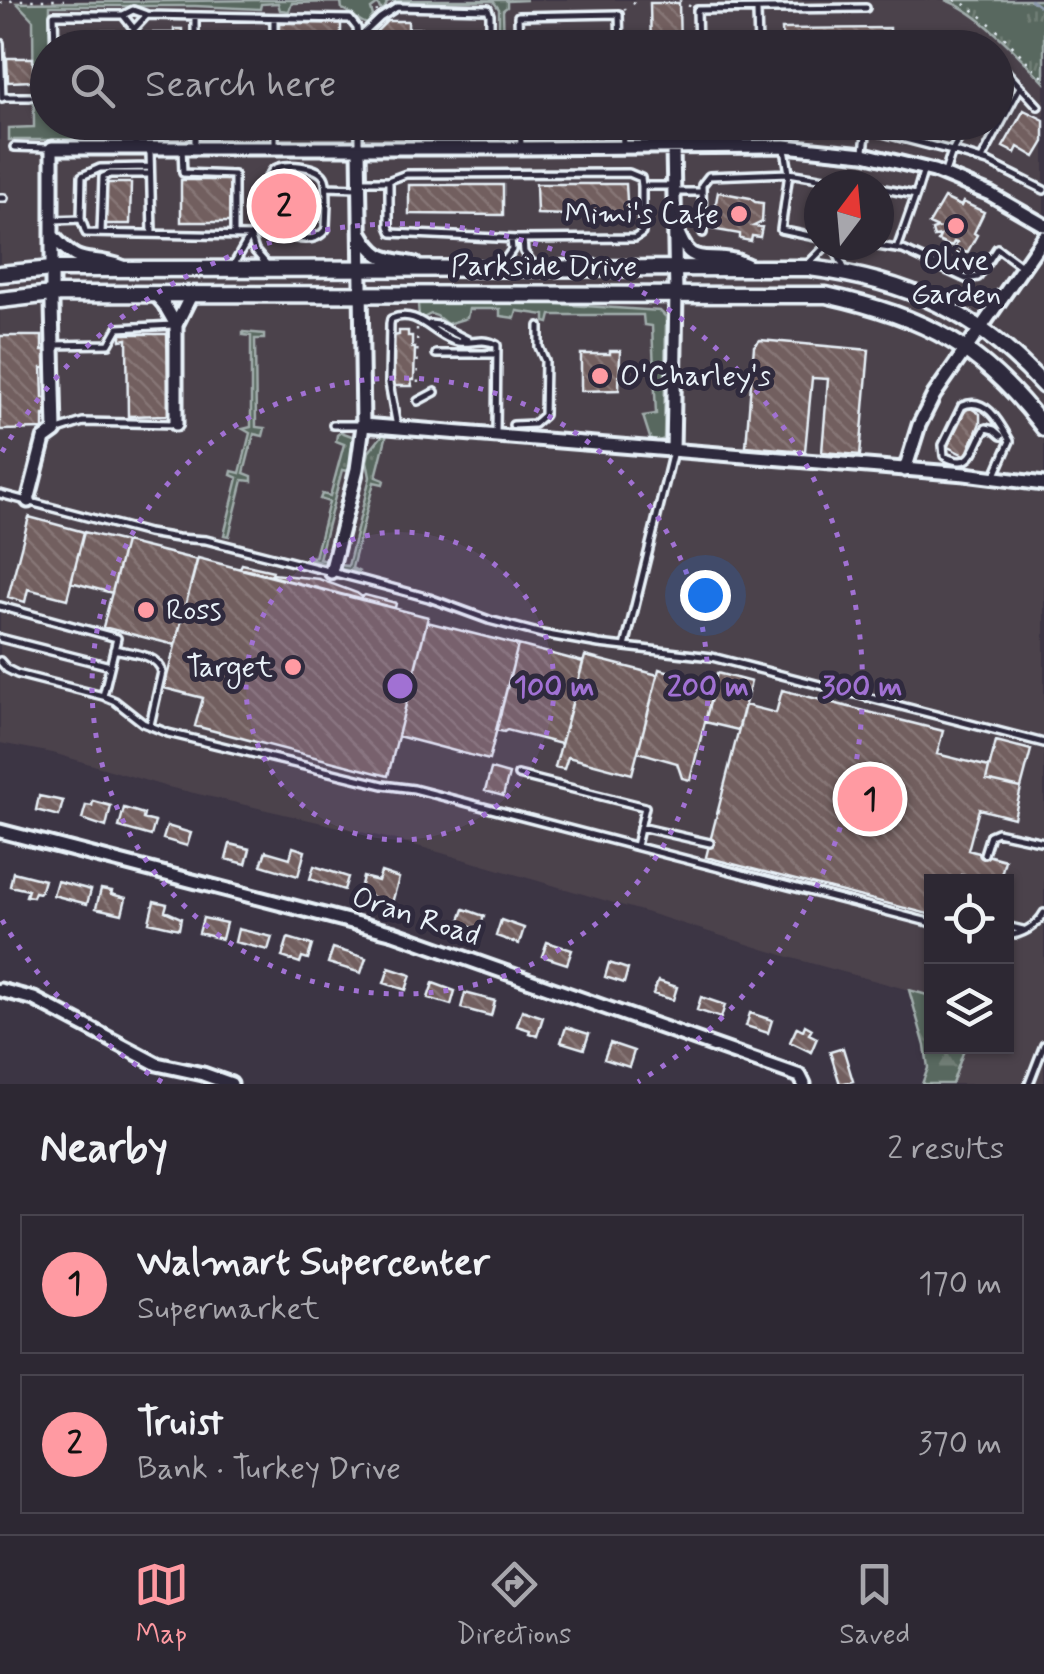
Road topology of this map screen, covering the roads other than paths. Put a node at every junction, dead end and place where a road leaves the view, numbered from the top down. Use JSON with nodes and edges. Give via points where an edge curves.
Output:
{"nodes":[{"id":1,"x":866,"y":8,"type":"dead end"},
{"id":2,"x":757,"y":10,"type":"junction"},
{"id":3,"x":147,"y":14,"type":"junction"},
{"id":4,"x":123,"y":15,"type":"junction"},
{"id":5,"x":195,"y":15,"type":"junction"},
{"id":6,"x":274,"y":18,"type":"junction"},
{"id":7,"x":134,"y":29,"type":"joint"},
{"id":8,"x":54,"y":30,"type":"edge"},
{"id":9,"x":195,"y":30,"type":"edge"},
{"id":10,"x":274,"y":30,"type":"edge"},
{"id":11,"x":357,"y":30,"type":"edge"},
{"id":12,"x":367,"y":30,"type":"edge"},
{"id":13,"x":490,"y":30,"type":"edge"},
{"id":14,"x":518,"y":30,"type":"edge"},
{"id":15,"x":619,"y":30,"type":"edge"},
{"id":16,"x":698,"y":30,"type":"edge"},
{"id":17,"x":758,"y":30,"type":"edge"},
{"id":18,"x":0,"y":43,"type":"edge"},
{"id":19,"x":1014,"y":81,"type":"edge"},
{"id":20,"x":1020,"y":87,"type":"junction"},
{"id":21,"x":30,"y":97,"type":"dead end"},
{"id":22,"x":1,"y":98,"type":"edge"},
{"id":23,"x":1014,"y":98,"type":"edge"},
{"id":24,"x":1038,"y":106,"type":"dead end"},
{"id":25,"x":136,"y":140,"type":"edge"},
{"id":26,"x":191,"y":140,"type":"edge"},
{"id":27,"x":275,"y":140,"type":"edge"},
{"id":28,"x":359,"y":140,"type":"edge"},
{"id":29,"x":521,"y":140,"type":"edge"},
{"id":30,"x":622,"y":140,"type":"edge"},
{"id":31,"x":703,"y":140,"type":"edge"},
{"id":32,"x":760,"y":140,"type":"edge"},
{"id":33,"x":866,"y":140,"type":"edge"},
{"id":34,"x":911,"y":140,"type":"edge"},
{"id":35,"x":958,"y":140,"type":"edge"},
{"id":36,"x":992,"y":140,"type":"edge"},
{"id":37,"x":760,"y":146,"type":"junction"},
{"id":38,"x":785,"y":146,"type":"junction"},
{"id":39,"x":136,"y":147,"type":"junction"},
{"id":40,"x":150,"y":147,"type":"junction"},
{"id":41,"x":189,"y":147,"type":"junction"},
{"id":42,"x":275,"y":147,"type":"junction"},
{"id":43,"x":296,"y":147,"type":"junction"},
{"id":44,"x":359,"y":147,"type":"junction"},
{"id":45,"x":14,"y":148,"type":"dead end"},
{"id":46,"x":52,"y":148,"type":"junction"},
{"id":47,"x":521,"y":148,"type":"junction"},
{"id":48,"x":622,"y":148,"type":"junction"},
{"id":49,"x":673,"y":148,"type":"junction"},
{"id":50,"x":703,"y":148,"type":"junction"},
{"id":51,"x":952,"y":151,"type":"junction"},
{"id":52,"x":864,"y":154,"type":"junction"},
{"id":53,"x":981,"y":160,"type":"junction"},
{"id":54,"x":296,"y":167,"type":"junction"},
{"id":55,"x":924,"y":168,"type":"junction"},
{"id":56,"x":150,"y":170,"type":"junction"},
{"id":57,"x":789,"y":173,"type":"junction"},
{"id":58,"x":944,"y":175,"type":"junction"},
{"id":59,"x":804,"y":176,"type":"edge"},
{"id":60,"x":388,"y":181,"type":"junction"},
{"id":61,"x":360,"y":184,"type":"junction"},
{"id":62,"x":642,"y":186,"type":"junction"},
{"id":63,"x":326,"y":188,"type":"junction"},
{"id":64,"x":673,"y":189,"type":"junction"},
{"id":65,"x":1044,"y":190,"type":"edge"},
{"id":66,"x":894,"y":191,"type":"edge"},
{"id":67,"x":701,"y":192,"type":"junction"},
{"id":68,"x":916,"y":195,"type":"junction"},
{"id":69,"x":81,"y":219,"type":"junction"},
{"id":70,"x":52,"y":220,"type":"junction"},
{"id":71,"x":673,"y":220,"type":"junction"},
{"id":72,"x":1044,"y":225,"type":"edge"},
{"id":73,"x":268,"y":229,"type":"junction"},
{"id":74,"x":360,"y":232,"type":"junction"},
{"id":75,"x":703,"y":233,"type":"dead end"},
{"id":76,"x":101,"y":234,"type":"junction"},
{"id":77,"x":152,"y":234,"type":"junction"},
{"id":78,"x":52,"y":235,"type":"junction"},
{"id":79,"x":804,"y":235,"type":"edge"},
{"id":80,"x":234,"y":236,"type":"junction"},
{"id":81,"x":250,"y":236,"type":"junction"},
{"id":82,"x":1044,"y":237,"type":"edge"},
{"id":83,"x":512,"y":239,"type":"junction"},
{"id":84,"x":523,"y":239,"type":"junction"},
{"id":85,"x":894,"y":248,"type":"edge"},
{"id":86,"x":897,"y":248,"type":"junction"},
{"id":87,"x":813,"y":260,"type":"edge"},
{"id":88,"x":839,"y":260,"type":"edge"},
{"id":89,"x":1022,"y":266,"type":"junction"},
{"id":90,"x":270,"y":268,"type":"junction"},
{"id":91,"x":361,"y":268,"type":"junction"},
{"id":92,"x":429,"y":268,"type":"junction"},
{"id":93,"x":500,"y":268,"type":"junction"},
{"id":94,"x":539,"y":268,"type":"junction"},
{"id":95,"x":674,"y":268,"type":"junction"},
{"id":96,"x":753,"y":268,"type":"junction"},
{"id":97,"x":804,"y":268,"type":"junction"},
{"id":98,"x":52,"y":269,"type":"junction"},
{"id":99,"x":126,"y":269,"type":"junction"},
{"id":100,"x":230,"y":269,"type":"junction"},
{"id":101,"x":847,"y":272,"type":"junction"},
{"id":102,"x":0,"y":274,"type":"edge"},
{"id":103,"x":676,"y":293,"type":"junction"},
{"id":104,"x":52,"y":294,"type":"junction"},
{"id":105,"x":155,"y":294,"type":"junction"},
{"id":106,"x":361,"y":294,"type":"junction"},
{"id":107,"x":191,"y":295,"type":"junction"},
{"id":108,"x":0,"y":300,"type":"edge"},
{"id":109,"x":176,"y":325,"type":"junction"},
{"id":110,"x":540,"y":326,"type":"dead end"},
{"id":111,"x":982,"y":328,"type":"junction"},
{"id":112,"x":53,"y":345,"type":"junction"},
{"id":113,"x":966,"y":349,"type":"junction"},
{"id":114,"x":436,"y":354,"type":"dead end"},
{"id":115,"x":496,"y":354,"type":"junction"},
{"id":116,"x":1044,"y":386,"type":"edge"},
{"id":117,"x":435,"y":392,"type":"dead end"},
{"id":118,"x":418,"y":401,"type":"road end"},
{"id":119,"x":176,"y":424,"type":"joint"},
{"id":120,"x":332,"y":425,"type":"dead end"},
{"id":121,"x":363,"y":425,"type":"junction"},
{"id":122,"x":514,"y":425,"type":"dead end"},
{"id":123,"x":397,"y":427,"type":"junction"},
{"id":124,"x":1044,"y":428,"type":"edge"},
{"id":125,"x":55,"y":432,"type":"junction"},
{"id":126,"x":496,"y":436,"type":"junction"},
{"id":127,"x":1001,"y":436,"type":"dead end"},
{"id":128,"x":674,"y":450,"type":"junction"},
{"id":129,"x":905,"y":470,"type":"junction"},
{"id":130,"x":993,"y":478,"type":"junction"},
{"id":131,"x":1044,"y":484,"type":"edge"},
{"id":132,"x":0,"y":494,"type":"edge"},
{"id":133,"x":28,"y":501,"type":"junction"},
{"id":134,"x":332,"y":572,"type":"junction"},
{"id":135,"x":0,"y":606,"type":"edge"},
{"id":136,"x":0,"y":638,"type":"edge"},
{"id":137,"x":625,"y":647,"type":"junction"},
{"id":138,"x":114,"y":649,"type":"junction"},
{"id":139,"x":0,"y":662,"type":"edge"},
{"id":140,"x":110,"y":666,"type":"junction"},
{"id":141,"x":103,"y":696,"type":"junction"},
{"id":142,"x":150,"y":726,"type":"junction"},
{"id":143,"x":1044,"y":742,"type":"edge"},
{"id":144,"x":518,"y":774,"type":"dead end"},
{"id":145,"x":640,"y":826,"type":"junction"},
{"id":146,"x":0,"y":831,"type":"edge"},
{"id":147,"x":1044,"y":842,"type":"edge"},
{"id":148,"x":710,"y":843,"type":"dead end"},
{"id":149,"x":636,"y":846,"type":"junction"},
{"id":150,"x":984,"y":854,"type":"dead end"},
{"id":151,"x":1044,"y":913,"type":"edge"},
{"id":152,"x":924,"y":921,"type":"edge"},
{"id":153,"x":1014,"y":928,"type":"edge"},
{"id":154,"x":1026,"y":931,"type":"junction"},
{"id":155,"x":1014,"y":934,"type":"edge"},
{"id":156,"x":0,"y":990,"type":"edge"},
{"id":157,"x":1044,"y":1045,"type":"edge"},
{"id":158,"x":231,"y":1084,"type":"edge"},
{"id":159,"x":804,"y":1084,"type":"edge"},
{"id":160,"x":1028,"y":1084,"type":"edge"}],
"edges":[{"from":1,"to":2,"type":"lane"},
{"from":2,"to":16,"type":"lane","via":[[697,10]]},
{"from":2,"to":17,"type":"lane"},
{"from":3,"to":4,"type":"lane"},
{"from":3,"to":5,"type":"lane"},
{"from":3,"to":7,"type":"lane"},
{"from":4,"to":7,"type":"lane"},
{"from":4,"to":8,"type":"lane","via":[[54,15]]},
{"from":5,"to":6,"type":"lane"},
{"from":5,"to":9,"type":"lane"},
{"from":6,"to":10,"type":"lane"},
{"from":6,"to":11,"type":"lane","via":[[350,19]]},
{"from":12,"to":13,"type":"lane","via":[[397,7],[488,9]]},
{"from":14,"to":15,"type":"lane","via":[[518,16],[619,14]]},
{"from":18,"to":22,"type":"lane"},
{"from":19,"to":20,"type":"lane"},
{"from":20,"to":23,"type":"lane"},
{"from":20,"to":24,"type":"lane"},
{"from":21,"to":22,"type":"lane"},
{"from":25,"to":39,"type":"lane"},
{"from":26,"to":41,"type":"lane"},
{"from":27,"to":42,"type":"lane"},
{"from":28,"to":44,"type":"lane"},
{"from":29,"to":47,"type":"lane"},
{"from":30,"to":48,"type":"lane"},
{"from":31,"to":50,"type":"lane"},
{"from":32,"to":37,"type":"lane"},
{"from":33,"to":52,"type":"lane"},
{"from":34,"to":51,"type":"lane"},
{"from":35,"to":51,"type":"lane"},
{"from":36,"to":53,"type":"lane"},
{"from":37,"to":38,"type":"street"},
{"from":37,"to":50,"type":"street"},
{"from":38,"to":52,"type":"street"},
{"from":38,"to":57,"type":"lane"},
{"from":39,"to":40,"type":"street"},
{"from":39,"to":46,"type":"street"},
{"from":40,"to":41,"type":"street"},
{"from":40,"to":56,"type":"lane"},
{"from":41,"to":42,"type":"street"},
{"from":41,"to":80,"type":"lane","via":[[183,173],[234,175]]},
{"from":42,"to":43,"type":"street"},
{"from":43,"to":44,"type":"street"},
{"from":43,"to":54,"type":"lane"},
{"from":44,"to":47,"type":"street"},
{"from":44,"to":61,"type":"street"},
{"from":45,"to":46,"type":"lane"},
{"from":46,"to":70,"type":"street"},
{"from":47,"to":48,"type":"street"},
{"from":48,"to":49,"type":"street"},
{"from":49,"to":50,"type":"street"},
{"from":49,"to":64,"type":"street"},
{"from":51,"to":53,"type":"lane"},
{"from":51,"to":58,"type":"lane"},
{"from":52,"to":55,"type":"street"},
{"from":53,"to":65,"type":"lane"},
{"from":54,"to":63,"type":"lane","via":[[318,170]]},
{"from":54,"to":73,"type":"lane","via":[[277,168],[268,177]]},
{"from":55,"to":58,"type":"street"},
{"from":55,"to":68,"type":"lane"},
{"from":56,"to":69,"type":"lane","via":[[100,168],[82,176]]},
{"from":56,"to":76,"type":"lane","via":[[103,177]]},
{"from":56,"to":77,"type":"lane"},
{"from":57,"to":59,"type":"lane"},
{"from":57,"to":67,"type":"lane","via":[[709,176]]},
{"from":57,"to":79,"type":"lane","via":[[781,230]]},
{"from":58,"to":72,"type":"street"},
{"from":60,"to":61,"type":"lane"},
{"from":60,"to":62,"type":"lane","via":[[406,174],[629,173]]},
{"from":60,"to":83,"type":"lane","via":[[392,233]]},
{"from":61,"to":63,"type":"lane"},
{"from":61,"to":74,"type":"street"},
{"from":62,"to":64,"type":"lane"},
{"from":62,"to":84,"type":"lane","via":[[642,233],[635,238]]},
{"from":63,"to":73,"type":"lane","via":[[320,237],[288,238]]},
{"from":64,"to":67,"type":"lane"},
{"from":64,"to":71,"type":"street"},
{"from":66,"to":68,"type":"lane"},
{"from":67,"to":75,"type":"lane"},
{"from":68,"to":86,"type":"lane"},
{"from":69,"to":70,"type":"lane"},
{"from":69,"to":76,"type":"lane","via":[[86,233]]},
{"from":70,"to":78,"type":"street"},
{"from":71,"to":95,"type":"street"},
{"from":71,"to":96,"type":"street","via":[[691,254]]},
{"from":73,"to":81,"type":"lane"},
{"from":74,"to":91,"type":"street"},
{"from":74,"to":92,"type":"street","via":[[378,255]]},
{"from":76,"to":77,"type":"lane"},
{"from":77,"to":80,"type":"lane"},
{"from":78,"to":98,"type":"street"},
{"from":78,"to":99,"type":"street","via":[[72,256]]},
{"from":80,"to":81,"type":"lane"},
{"from":81,"to":90,"type":"lane"},
{"from":81,"to":100,"type":"lane"},
{"from":82,"to":89,"type":"street"},
{"from":83,"to":84,"type":"lane"},
{"from":83,"to":93,"type":"lane"},
{"from":84,"to":94,"type":"lane","via":[[524,252]]},
{"from":85,"to":86,"type":"lane"},
{"from":86,"to":89,"type":"lane","via":[[966,279],[978,277],[997,248]]},
{"from":87,"to":97,"type":"lane"},
{"from":88,"to":101,"type":"lane"},
{"from":89,"to":111,"type":"street"},
{"from":90,"to":91,"type":"street","name":"Parkside Drive"},
{"from":90,"to":100,"type":"street","name":"Parkside Drive"},
{"from":91,"to":92,"type":"street","name":"Parkside Drive"},
{"from":91,"to":106,"type":"street"},
{"from":92,"to":93,"type":"street","name":"Parkside Drive"},
{"from":93,"to":94,"type":"street","name":"Parkside Drive"},
{"from":94,"to":95,"type":"street","name":"Parkside Drive"},
{"from":95,"to":96,"type":"street","name":"Parkside Drive"},
{"from":95,"to":103,"type":"street"},
{"from":96,"to":97,"type":"street","name":"Parkside Drive"},
{"from":97,"to":101,"type":"street","name":"Parkside Drive"},
{"from":98,"to":99,"type":"street","name":"Parkside Drive"},
{"from":98,"to":102,"type":"street","name":"Parkside Drive"},
{"from":98,"to":104,"type":"street"},
{"from":99,"to":100,"type":"street","name":"Parkside Drive"},
{"from":101,"to":111,"type":"street","name":"Parkside Drive","via":[[920,294]]},
{"from":103,"to":106,"type":"street","name":"Parkside Drive"},
{"from":103,"to":113,"type":"street","name":"Parkside Drive","via":[[826,294],[884,308]]},
{"from":103,"to":128,"type":"street"},
{"from":104,"to":105,"type":"street","name":"Parkside Drive"},
{"from":104,"to":108,"type":"street","name":"Parkside Drive"},
{"from":104,"to":112,"type":"street"},
{"from":105,"to":107,"type":"street","name":"Parkside Drive"},
{"from":105,"to":109,"type":"street"},
{"from":106,"to":107,"type":"street","name":"Parkside Drive"},
{"from":106,"to":121,"type":"street"},
{"from":107,"to":109,"type":"street"},
{"from":109,"to":112,"type":"lane","via":[[118,328],[109,344]]},
{"from":109,"to":119,"type":"street"},
{"from":110,"to":122,"type":"lane","via":[[544,415],[534,424]]},
{"from":111,"to":113,"type":"street"},
{"from":111,"to":116,"type":"street","name":"Parkside Drive"},
{"from":112,"to":125,"type":"street"},
{"from":113,"to":124,"type":"street","name":"Parkside Drive"},
{"from":113,"to":129,"type":"street","via":[[926,410]]},
{"from":114,"to":115,"type":"lane"},
{"from":115,"to":123,"type":"lane","via":[[492,341],[393,317],[390,383]]},
{"from":115,"to":126,"type":"lane"},
{"from":117,"to":118,"type":"lane"},
{"from":119,"to":125,"type":"lane","via":[[84,422]]},
{"from":120,"to":121,"type":"lane"},
{"from":121,"to":123,"type":"street"},
{"from":121,"to":134,"type":"street"},
{"from":123,"to":126,"type":"street"},
{"from":125,"to":133,"type":"street","via":[[44,439]]},
{"from":126,"to":128,"type":"street"},
{"from":127,"to":130,"type":"lane","via":[[986,428],[964,462],[944,456],[943,446],[962,406],[978,403],[1010,441]]},
{"from":128,"to":129,"type":"street"},
{"from":128,"to":137,"type":"lane"},
{"from":129,"to":130,"type":"street"},
{"from":130,"to":131,"type":"street"},
{"from":132,"to":133,"type":"lane"},
{"from":133,"to":134,"type":"lane"},
{"from":134,"to":137,"type":"lane","via":[[528,631]]},
{"from":135,"to":138,"type":"lane","via":[[117,638]]},
{"from":136,"to":140,"type":"lane"},
{"from":137,"to":143,"type":"lane","via":[[712,657]]},
{"from":138,"to":140,"type":"lane"},
{"from":138,"to":142,"type":"lane","via":[[161,666]]},
{"from":139,"to":141,"type":"lane","via":[[18,674]]},
{"from":140,"to":141,"type":"lane"},
{"from":141,"to":142,"type":"lane"},
{"from":142,"to":149,"type":"lane"},
{"from":144,"to":145,"type":"lane","via":[[645,807]]},
{"from":145,"to":148,"type":"lane"},
{"from":145,"to":149,"type":"lane"},
{"from":146,"to":159,"type":"street","name":"Oran Road","via":[[394,933],[800,1076]]},
{"from":147,"to":150,"type":"lane","via":[[997,832]]},
{"from":149,"to":152,"type":"lane"},
{"from":151,"to":154,"type":"lane"},
{"from":153,"to":154,"type":"lane"},
{"from":154,"to":155,"type":"lane"},
{"from":156,"to":158,"type":"street","via":[[34,999],[157,1064]]},
{"from":157,"to":160,"type":"lane"}]}
